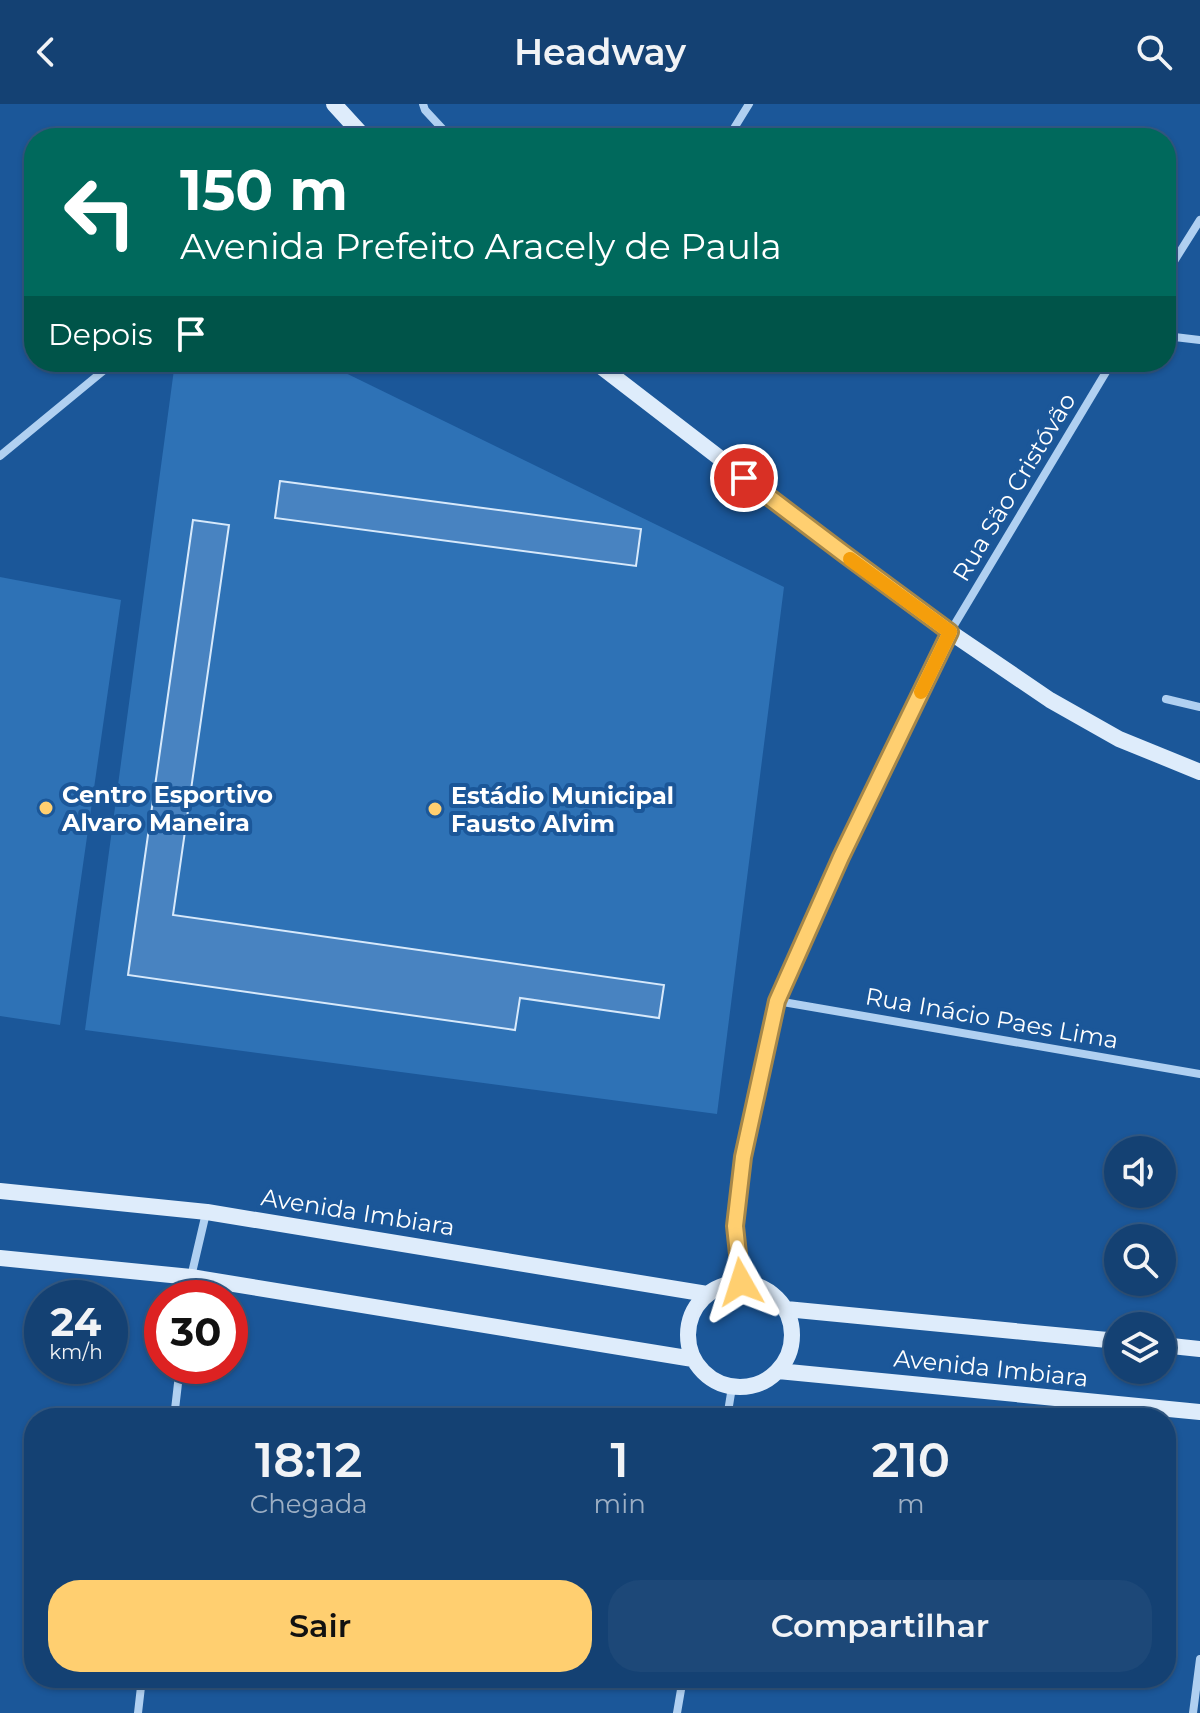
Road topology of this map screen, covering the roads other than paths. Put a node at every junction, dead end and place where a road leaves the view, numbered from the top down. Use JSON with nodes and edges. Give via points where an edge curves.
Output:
{"nodes":[{"id":1,"x":334,"y":104,"type":"edge"},
{"id":2,"x":423,"y":104,"type":"edge"},
{"id":3,"x":749,"y":104,"type":"edge"},
{"id":4,"x":356,"y":128,"type":"edge"},
{"id":5,"x":442,"y":128,"type":"edge"},
{"id":6,"x":734,"y":128,"type":"edge"},
{"id":7,"x":1200,"y":220,"type":"edge"},
{"id":8,"x":1176,"y":258,"type":"edge"},
{"id":9,"x":1176,"y":337,"type":"edge"},
{"id":10,"x":1200,"y":340,"type":"edge"},
{"id":11,"x":102,"y":372,"type":"edge"},
{"id":12,"x":608,"y":372,"type":"edge"},
{"id":13,"x":1106,"y":372,"type":"edge"},
{"id":14,"x":0,"y":456,"type":"edge"},
{"id":15,"x":950,"y":632,"type":"junction"},
{"id":16,"x":1166,"y":699,"type":"dead end"},
{"id":17,"x":1200,"y":707,"type":"edge"},
{"id":18,"x":1200,"y":772,"type":"edge"},
{"id":19,"x":777,"y":1001,"type":"junction"},
{"id":20,"x":1200,"y":1074,"type":"edge"},
{"id":21,"x":0,"y":1191,"type":"edge"},
{"id":22,"x":207,"y":1212,"type":"junction"},
{"id":23,"x":0,"y":1258,"type":"edge"},
{"id":24,"x":191,"y":1277,"type":"junction"},
{"id":25,"x":191,"y":1280,"type":"edge"},
{"id":26,"x":741,"y":1282,"type":"junction"},
{"id":27,"x":707,"y":1294,"type":"junction"},
{"id":28,"x":786,"y":1309,"type":"junction"},
{"id":29,"x":1104,"y":1340,"type":"edge"},
{"id":30,"x":1176,"y":1346,"type":"edge"},
{"id":31,"x":1200,"y":1349,"type":"edge"},
{"id":32,"x":693,"y":1359,"type":"junction"},
{"id":33,"x":778,"y":1371,"type":"junction"},
{"id":34,"x":178,"y":1384,"type":"edge"},
{"id":35,"x":732,"y":1387,"type":"junction"},
{"id":36,"x":175,"y":1408,"type":"edge"},
{"id":37,"x":729,"y":1408,"type":"edge"},
{"id":38,"x":1159,"y":1408,"type":"edge"},
{"id":39,"x":1176,"y":1410,"type":"edge"},
{"id":40,"x":1200,"y":1412,"type":"edge"},
{"id":41,"x":1200,"y":1659,"type":"edge"},
{"id":42,"x":141,"y":1688,"type":"edge"},
{"id":43,"x":681,"y":1688,"type":"edge"},
{"id":44,"x":138,"y":1713,"type":"edge"},
{"id":45,"x":677,"y":1713,"type":"edge"},
{"id":46,"x":1193,"y":1713,"type":"edge"}],
"edges":[{"from":1,"to":4,"type":"main road"},
{"from":2,"to":5,"type":"street"},
{"from":3,"to":6,"type":"street"},
{"from":7,"to":8,"type":"street"},
{"from":9,"to":10,"type":"street"},
{"from":11,"to":14,"type":"street"},
{"from":12,"to":15,"type":"main road"},
{"from":13,"to":15,"type":"street","name":"Rua São Cristóvão"},
{"from":15,"to":18,"type":"main road","via":[[1119,739]]},
{"from":15,"to":19,"type":"street","name":"Rua São Cristóvão"},
{"from":16,"to":17,"type":"street"},
{"from":19,"to":20,"type":"street","name":"Rua Inácio Paes Lima"},
{"from":19,"to":26,"type":"street","name":"Rua São Cristóvão","via":[[743,1157],[735,1226]]},
{"from":21,"to":22,"type":"main road","name":"Avenida Imbiara"},
{"from":22,"to":24,"type":"street"},
{"from":22,"to":27,"type":"main road","name":"Avenida Imbiara"},
{"from":23,"to":24,"type":"main road"},
{"from":24,"to":25,"type":"street"},
{"from":24,"to":32,"type":"main road"},
{"from":26,"to":27,"type":"main road"},
{"from":26,"to":28,"type":"main road","via":[[774,1295]]},
{"from":27,"to":32,"type":"main road","via":[[688,1325]]},
{"from":28,"to":29,"type":"main road","name":"Avenida Imbiara"},
{"from":28,"to":33,"type":"main road","via":[[792,1342]]},
{"from":30,"to":31,"type":"main road"},
{"from":32,"to":35,"type":"main road","via":[[703,1373]]},
{"from":33,"to":35,"type":"main road","via":[[765,1382]]},
{"from":33,"to":38,"type":"main road","name":"Avenida Imbiara"},
{"from":34,"to":36,"type":"street"},
{"from":35,"to":37,"type":"street"},
{"from":39,"to":40,"type":"main road","name":"Avenida Imbiara"},
{"from":41,"to":46,"type":"street"},
{"from":42,"to":44,"type":"street"},
{"from":43,"to":45,"type":"street"}]}
